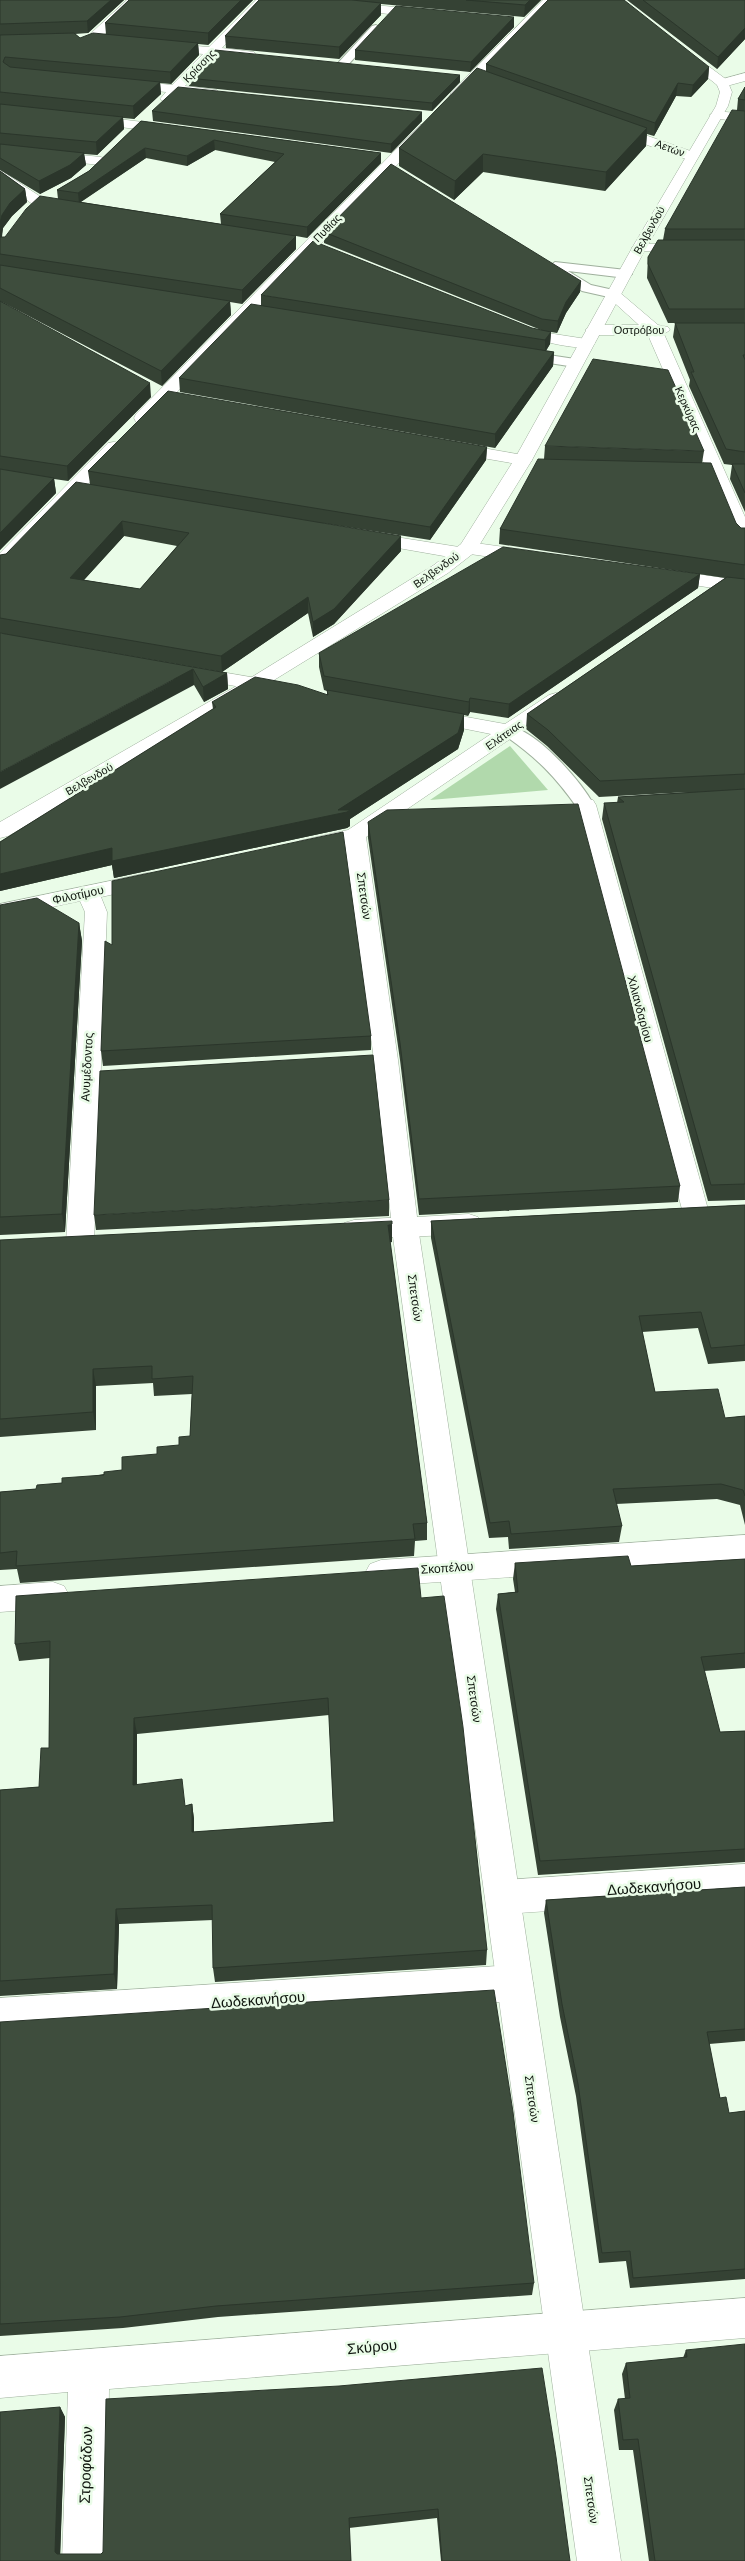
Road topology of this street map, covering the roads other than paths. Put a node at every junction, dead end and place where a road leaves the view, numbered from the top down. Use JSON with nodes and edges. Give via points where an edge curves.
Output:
{"nodes":[{"id":1,"x":134,"y":0,"type":"edge"},
{"id":2,"x":262,"y":0,"type":"edge"},
{"id":3,"x":282,"y":0,"type":"edge"},
{"id":4,"x":403,"y":0,"type":"edge"},
{"id":5,"x":550,"y":0,"type":"edge"},
{"id":6,"x":393,"y":10,"type":"junction"},
{"id":7,"x":441,"y":15,"type":"edge"},
{"id":8,"x":507,"y":22,"type":"edge"},
{"id":9,"x":526,"y":23,"type":"junction"},
{"id":10,"x":62,"y":39,"type":"edge"},
{"id":11,"x":92,"y":39,"type":"junction"},
{"id":12,"x":110,"y":41,"type":"edge"},
{"id":13,"x":670,"y":42,"type":"edge"},
{"id":14,"x":147,"y":45,"type":"edge"},
{"id":15,"x":212,"y":52,"type":"junction"},
{"id":16,"x":258,"y":56,"type":"edge"},
{"id":17,"x":337,"y":64,"type":"joint"},
{"id":18,"x":362,"y":67,"type":"edge"},
{"id":19,"x":6,"y":76,"type":"edge"},
{"id":20,"x":36,"y":76,"type":"edge"},
{"id":21,"x":745,"y":77,"type":"edge"},
{"id":22,"x":111,"y":83,"type":"edge"},
{"id":23,"x":723,"y":84,"type":"junction"},
{"id":24,"x":176,"y":89,"type":"junction"},
{"id":25,"x":224,"y":94,"type":"edge"},
{"id":26,"x":711,"y":98,"type":"dead end"},
{"id":27,"x":448,"y":104,"type":"edge"},
{"id":28,"x":716,"y":115,"type":"junction"},
{"id":29,"x":431,"y":116,"type":"edge"},
{"id":30,"x":68,"y":117,"type":"edge"},
{"id":31,"x":745,"y":118,"type":"edge"},
{"id":32,"x":595,"y":121,"type":"edge"},
{"id":33,"x":138,"y":125,"type":"junction"},
{"id":34,"x":187,"y":132,"type":"edge"},
{"id":35,"x":125,"y":137,"type":"edge"},
{"id":36,"x":113,"y":149,"type":"edge"},
{"id":37,"x":0,"y":151,"type":"edge"},
{"id":38,"x":373,"y":156,"type":"edge"},
{"id":39,"x":691,"y":156,"type":"junction"},
{"id":40,"x":101,"y":161,"type":"junction"},
{"id":41,"x":393,"y":165,"type":"junction"},
{"id":42,"x":90,"y":172,"type":"edge"},
{"id":43,"x":0,"y":174,"type":"edge"},
{"id":44,"x":63,"y":193,"type":"edge"},
{"id":45,"x":8,"y":196,"type":"edge"},
{"id":46,"x":34,"y":204,"type":"junction"},
{"id":47,"x":81,"y":209,"type":"edge"},
{"id":48,"x":292,"y":242,"type":"edge"},
{"id":49,"x":317,"y":248,"type":"junction"},
{"id":50,"x":639,"y":248,"type":"junction"},
{"id":51,"x":745,"y":248,"type":"edge"},
{"id":52,"x":626,"y":274,"type":"junction"},
{"id":53,"x":613,"y":294,"type":"junction"},
{"id":54,"x":227,"y":308,"type":"edge"},
{"id":55,"x":246,"y":311,"type":"junction"},
{"id":56,"x":266,"y":314,"type":"edge"},
{"id":57,"x":502,"y":322,"type":"edge"},
{"id":58,"x":654,"y":330,"type":"junction"},
{"id":59,"x":681,"y":330,"type":"edge"},
{"id":60,"x":590,"y":337,"type":"junction"},
{"id":61,"x":507,"y":353,"type":"edge"},
{"id":62,"x":574,"y":363,"type":"junction"},
{"id":63,"x":147,"y":386,"type":"edge"},
{"id":64,"x":164,"y":396,"type":"junction"},
{"id":65,"x":184,"y":399,"type":"edge"},
{"id":66,"x":436,"y":444,"type":"edge"},
{"id":67,"x":526,"y":465,"type":"junction"},
{"id":68,"x":709,"y":472,"type":"junction"},
{"id":69,"x":736,"y":472,"type":"edge"},
{"id":70,"x":55,"y":487,"type":"edge"},
{"id":71,"x":73,"y":489,"type":"junction"},
{"id":72,"x":92,"y":493,"type":"edge"},
{"id":73,"x":348,"y":535,"type":"edge"},
{"id":74,"x":745,"y":537,"type":"edge"},
{"id":75,"x":464,"y":551,"type":"junction"},
{"id":76,"x":555,"y":560,"type":"edge"},
{"id":77,"x":0,"y":564,"type":"edge"},
{"id":78,"x":643,"y":572,"type":"edge"},
{"id":79,"x":721,"y":584,"type":"junction"},
{"id":80,"x":745,"y":587,"type":"edge"},
{"id":81,"x":697,"y":600,"type":"edge"},
{"id":82,"x":176,"y":670,"type":"edge"},
{"id":83,"x":254,"y":684,"type":"junction"},
{"id":84,"x":575,"y":686,"type":"edge"},
{"id":85,"x":301,"y":692,"type":"edge"},
{"id":86,"x":405,"y":712,"type":"edge"},
{"id":87,"x":510,"y":731,"type":"junction"},
{"id":88,"x":585,"y":805,"type":"joint"},
{"id":89,"x":423,"y":815,"type":"edge"},
{"id":90,"x":384,"y":817,"type":"junction"},
{"id":91,"x":0,"y":831,"type":"edge"},
{"id":92,"x":355,"y":835,"type":"junction"},
{"id":93,"x":289,"y":850,"type":"edge"},
{"id":94,"x":165,"y":876,"type":"edge"},
{"id":95,"x":88,"y":892,"type":"junction"},
{"id":96,"x":0,"y":912,"type":"edge"},
{"id":97,"x":115,"y":1076,"type":"edge"},
{"id":98,"x":86,"y":1077,"type":"junction"},
{"id":99,"x":696,"y":1213,"type":"edge"},
{"id":100,"x":496,"y":1223,"type":"edge"},
{"id":101,"x":405,"y":1227,"type":"junction"},
{"id":102,"x":327,"y":1231,"type":"edge"},
{"id":103,"x":81,"y":1243,"type":"edge"},
{"id":104,"x":745,"y":1548,"type":"edge"},
{"id":105,"x":454,"y":1567,"type":"junction"},
{"id":106,"x":356,"y":1574,"type":"edge"},
{"id":107,"x":79,"y":1593,"type":"edge"},
{"id":108,"x":0,"y":1598,"type":"edge"},
{"id":109,"x":745,"y":1881,"type":"edge"},
{"id":110,"x":503,"y":1897,"type":"junction"},
{"id":111,"x":515,"y":1983,"type":"junction"},
{"id":112,"x":0,"y":2016,"type":"edge"},
{"id":113,"x":745,"y":2318,"type":"edge"},
{"id":114,"x":566,"y":2332,"type":"junction"},
{"id":115,"x":89,"y":2370,"type":"junction"},
{"id":116,"x":0,"y":2377,"type":"edge"},
{"id":117,"x":84,"y":2561,"type":"edge"},
{"id":118,"x":600,"y":2561,"type":"edge"}],
"edges":[{"from":1,"to":11,"type":"street"},
{"from":2,"to":15,"type":"street","name":"Κρίσσης"},
{"from":3,"to":6,"type":"street"},
{"from":4,"to":6,"type":"street"},
{"from":5,"to":9,"type":"street"},
{"from":6,"to":7,"type":"street"},
{"from":6,"to":17,"type":"street"},
{"from":8,"to":9,"type":"street"},
{"from":9,"to":27,"type":"street"},
{"from":10,"to":11,"type":"street"},
{"from":11,"to":12,"type":"street"},
{"from":11,"to":19,"type":"street"},
{"from":13,"to":23,"type":"street"},
{"from":14,"to":15,"type":"street"},
{"from":15,"to":16,"type":"street"},
{"from":15,"to":24,"type":"street","name":"Κρίσσης"},
{"from":17,"to":18,"type":"street"},
{"from":19,"to":20,"type":"street"},
{"from":21,"to":23,"type":"street"},
{"from":22,"to":24,"type":"street"},
{"from":23,"to":28,"type":"street","name":"Βελβενδού","via":[[725,98]]},
{"from":24,"to":25,"type":"street"},
{"from":24,"to":33,"type":"street","name":"Κρίσσης"},
{"from":26,"to":28,"type":"street"},
{"from":28,"to":31,"type":"street"},
{"from":28,"to":39,"type":"street","name":"Βελβενδού"},
{"from":29,"to":41,"type":"street","name":"Πυθίας"},
{"from":30,"to":33,"type":"street"},
{"from":32,"to":39,"type":"street","name":"Αετών"},
{"from":33,"to":34,"type":"street"},
{"from":33,"to":35,"type":"street","name":"Κρίσσης"},
{"from":36,"to":40,"type":"street"},
{"from":37,"to":40,"type":"street"},
{"from":38,"to":41,"type":"street"},
{"from":39,"to":50,"type":"street","name":"Βελβενδού"},
{"from":40,"to":42,"type":"street"},
{"from":41,"to":49,"type":"street","name":"Πυθίας"},
{"from":43,"to":46,"type":"street"},
{"from":44,"to":46,"type":"street"},
{"from":45,"to":46,"type":"street"},
{"from":46,"to":47,"type":"street"},
{"from":48,"to":49,"type":"street"},
{"from":49,"to":55,"type":"street","name":"Πυθίας"},
{"from":50,"to":51,"type":"street"},
{"from":50,"to":52,"type":"street","name":"Βελβενδού"},
{"from":52,"to":53,"type":"street","name":"Βελβενδού"},
{"from":52,"to":53,"type":"street","via":[[546,264],[587,288]]},
{"from":53,"to":58,"type":"street","name":"Κερκύρας"},
{"from":53,"to":60,"type":"street","name":"Βελβενδού"},
{"from":54,"to":55,"type":"street"},
{"from":55,"to":56,"type":"street"},
{"from":55,"to":64,"type":"street","name":"Πυθίας"},
{"from":57,"to":60,"type":"street","name":"Οστρόβου","via":[[538,336]]},
{"from":58,"to":59,"type":"street","name":"Οστρόβου"},
{"from":58,"to":60,"type":"street","name":"Οστρόβου"},
{"from":58,"to":68,"type":"street","name":"Κερκύρας"},
{"from":60,"to":62,"type":"street","name":"Βελβενδού"},
{"from":61,"to":62,"type":"street"},
{"from":62,"to":67,"type":"street","name":"Βελβενδού"},
{"from":63,"to":64,"type":"street"},
{"from":64,"to":65,"type":"street"},
{"from":64,"to":71,"type":"street","name":"Πυθίας"},
{"from":66,"to":67,"type":"street"},
{"from":67,"to":75,"type":"street","name":"Βελβενδού"},
{"from":68,"to":69,"type":"street"},
{"from":68,"to":74,"type":"street","name":"Κερκύρας"},
{"from":70,"to":71,"type":"street"},
{"from":71,"to":72,"type":"street"},
{"from":71,"to":77,"type":"street","name":"Πυθίας"},
{"from":73,"to":75,"type":"street"},
{"from":75,"to":76,"type":"street"},
{"from":75,"to":83,"type":"street","name":"Βελβενδού","via":[[441,569]]},
{"from":78,"to":79,"type":"street"},
{"from":79,"to":80,"type":"street"},
{"from":79,"to":81,"type":"street"},
{"from":82,"to":83,"type":"street"},
{"from":83,"to":85,"type":"street"},
{"from":83,"to":91,"type":"street","name":"Βελβενδού"},
{"from":84,"to":87,"type":"street","name":"Ελάτειας"},
{"from":86,"to":87,"type":"street"},
{"from":87,"to":88,"type":"street","via":[[577,789]]},
{"from":87,"to":90,"type":"street","name":"Ελάτειας"},
{"from":88,"to":99,"type":"street","name":"Χιλιανδαρίου"},
{"from":89,"to":90,"type":"street"},
{"from":90,"to":92,"type":"street"},
{"from":92,"to":93,"type":"street"},
{"from":92,"to":101,"type":"street","name":"Σπετσών","via":[[377,1061]]},
{"from":94,"to":95,"type":"street","name":"Φιλοτίμου"},
{"from":95,"to":96,"type":"street","name":"Φιλοτίμου"},
{"from":95,"to":98,"type":"street","name":"Ανυμέδοντος","via":[[96,912]]},
{"from":97,"to":98,"type":"street"},
{"from":98,"to":103,"type":"street","name":"Ανυμέδοντος"},
{"from":100,"to":101,"type":"street"},
{"from":101,"to":102,"type":"street"},
{"from":101,"to":105,"type":"street","name":"Σπετσών"},
{"from":104,"to":105,"type":"street","name":"Σκοπέλου"},
{"from":105,"to":106,"type":"street","name":"Σκοπέλου"},
{"from":105,"to":110,"type":"street","name":"Σπετσών"},
{"from":107,"to":108,"type":"street"},
{"from":109,"to":110,"type":"street","name":"Δωδεκανήσου"},
{"from":110,"to":111,"type":"street","name":"Σπετσών"},
{"from":111,"to":112,"type":"street","name":"Δωδεκανήσου"},
{"from":111,"to":114,"type":"street","name":"Σπετσών"},
{"from":113,"to":114,"type":"street","name":"Σκύρου"},
{"from":114,"to":115,"type":"street","name":"Σκύρου"},
{"from":114,"to":118,"type":"street","name":"Σπετσών"},
{"from":115,"to":116,"type":"street","name":"Σκύρου"},
{"from":115,"to":117,"type":"street","name":"Στροφάδων"}]}
